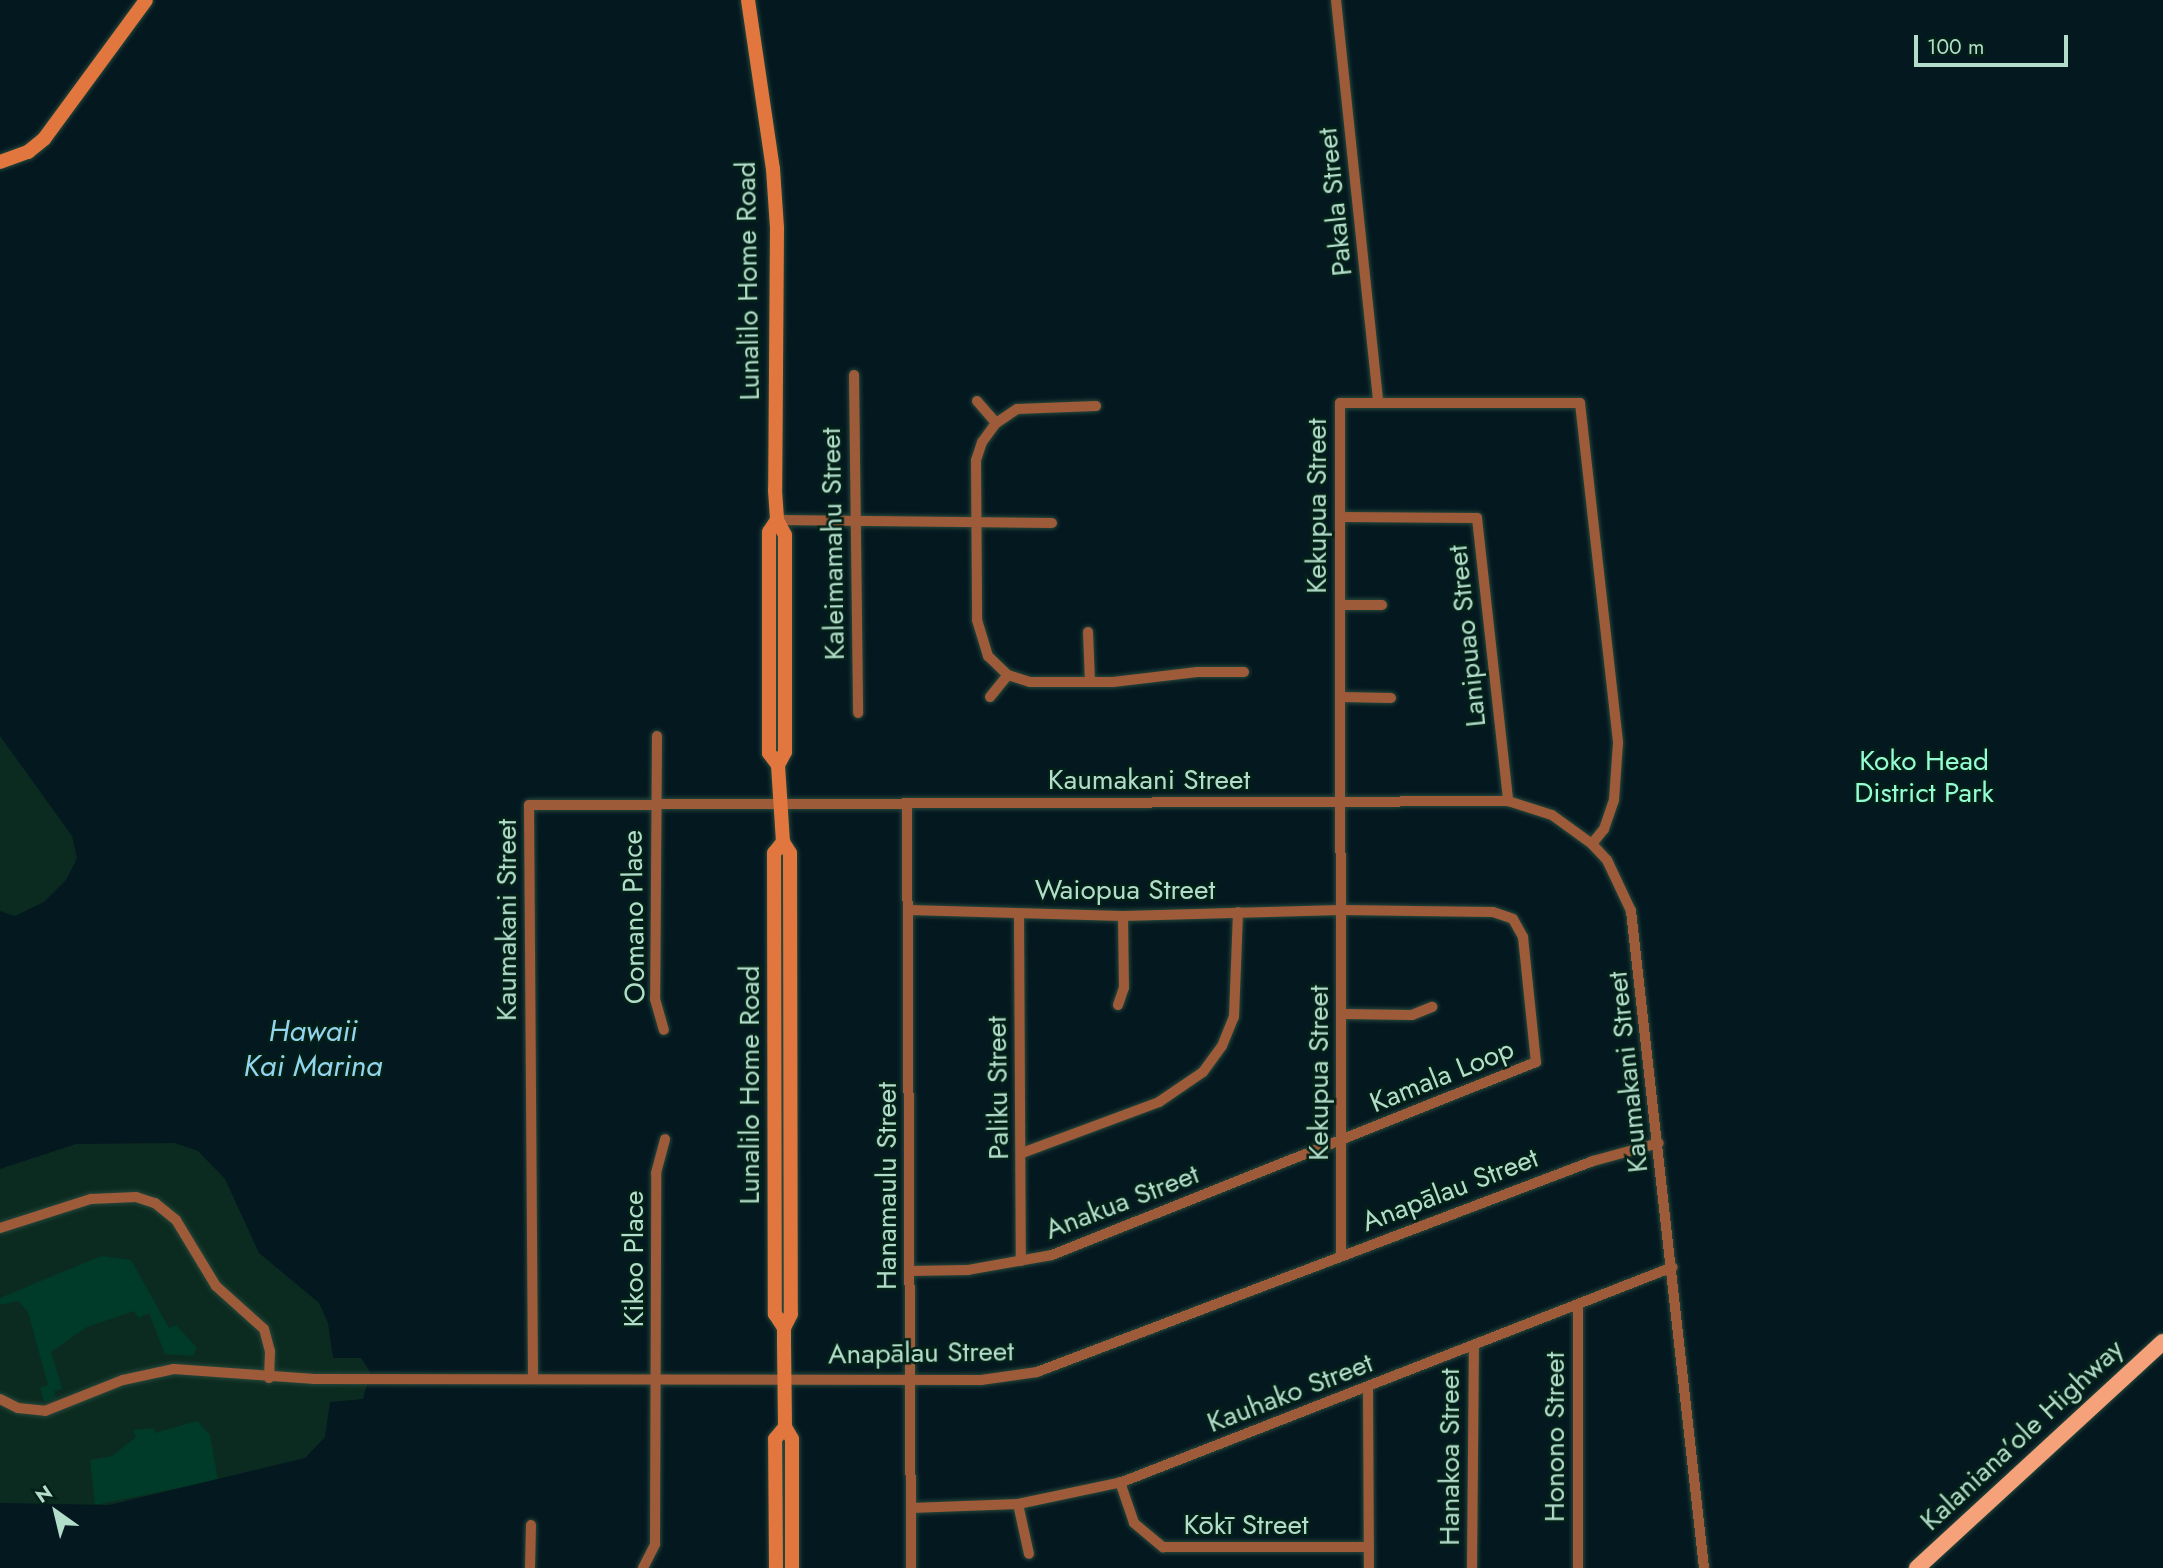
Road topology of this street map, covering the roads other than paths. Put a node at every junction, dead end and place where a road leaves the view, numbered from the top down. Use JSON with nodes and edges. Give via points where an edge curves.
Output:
{"nodes":[{"id":1,"x":146,"y":0,"type":"edge"},
{"id":2,"x":748,"y":0,"type":"edge"},
{"id":3,"x":1336,"y":0,"type":"edge"},
{"id":4,"x":0,"y":156,"type":"edge"},
{"id":5,"x":18,"y":156,"type":"junction"},
{"id":6,"x":0,"y":162,"type":"edge"},
{"id":7,"x":854,"y":375,"type":"dead end"},
{"id":8,"x":1378,"y":400,"type":"junction"},
{"id":9,"x":977,"y":401,"type":"dead end"},
{"id":10,"x":1096,"y":406,"type":"dead end"},
{"id":11,"x":996,"y":423,"type":"junction"},
{"id":12,"x":1341,"y":517,"type":"junction"},
{"id":13,"x":853,"y":519,"type":"junction"},
{"id":14,"x":976,"y":519,"type":"junction"},
{"id":15,"x":777,"y":520,"type":"junction"},
{"id":16,"x":1052,"y":523,"type":"dead end"},
{"id":17,"x":1340,"y":605,"type":"junction"},
{"id":18,"x":1382,"y":605,"type":"dead end"},
{"id":19,"x":1088,"y":632,"type":"dead end"},
{"id":20,"x":1244,"y":672,"type":"dead end"},
{"id":21,"x":1008,"y":675,"type":"junction"},
{"id":22,"x":1090,"y":682,"type":"junction"},
{"id":23,"x":990,"y":697,"type":"dead end"},
{"id":24,"x":1341,"y":697,"type":"junction"},
{"id":25,"x":1391,"y":698,"type":"dead end"},
{"id":26,"x":858,"y":713,"type":"dead end"},
{"id":27,"x":657,"y":736,"type":"dead end"},
{"id":28,"x":1341,"y":801,"type":"junction"},
{"id":29,"x":1508,"y":801,"type":"junction"},
{"id":30,"x":656,"y":802,"type":"junction"},
{"id":31,"x":783,"y":802,"type":"junction"},
{"id":32,"x":907,"y":804,"type":"junction"},
{"id":33,"x":1592,"y":844,"type":"junction"},
{"id":34,"x":909,"y":910,"type":"junction"},
{"id":35,"x":1341,"y":910,"type":"junction"},
{"id":36,"x":1238,"y":912,"type":"junction"},
{"id":37,"x":1019,"y":914,"type":"junction"},
{"id":38,"x":1123,"y":916,"type":"junction"},
{"id":39,"x":1118,"y":1005,"type":"dead end"},
{"id":40,"x":1432,"y":1007,"type":"dead end"},
{"id":41,"x":1343,"y":1014,"type":"junction"},
{"id":42,"x":664,"y":1030,"type":"dead end"},
{"id":43,"x":665,"y":1139,"type":"dead end"},
{"id":44,"x":1342,"y":1141,"type":"junction"},
{"id":45,"x":1659,"y":1143,"type":"junction"},
{"id":46,"x":1022,"y":1153,"type":"junction"},
{"id":47,"x":0,"y":1228,"type":"edge"},
{"id":48,"x":1341,"y":1255,"type":"junction"},
{"id":49,"x":1021,"y":1261,"type":"junction"},
{"id":50,"x":1673,"y":1267,"type":"junction"},
{"id":51,"x":909,"y":1271,"type":"junction"},
{"id":52,"x":1578,"y":1307,"type":"junction"},
{"id":53,"x":2163,"y":1342,"type":"edge"},
{"id":54,"x":1474,"y":1347,"type":"junction"},
{"id":55,"x":269,"y":1378,"type":"junction"},
{"id":56,"x":533,"y":1378,"type":"junction"},
{"id":57,"x":785,"y":1378,"type":"junction"},
{"id":58,"x":911,"y":1378,"type":"junction"},
{"id":59,"x":657,"y":1380,"type":"junction"},
{"id":60,"x":1368,"y":1388,"type":"junction"},
{"id":61,"x":0,"y":1399,"type":"edge"},
{"id":62,"x":785,"y":1427,"type":"junction"},
{"id":63,"x":1120,"y":1482,"type":"junction"},
{"id":64,"x":1018,"y":1504,"type":"junction"},
{"id":65,"x":911,"y":1508,"type":"junction"},
{"id":66,"x":531,"y":1525,"type":"dead end"},
{"id":67,"x":1369,"y":1547,"type":"junction"},
{"id":68,"x":1029,"y":1554,"type":"dead end"},
{"id":69,"x":530,"y":1568,"type":"edge"},
{"id":70,"x":643,"y":1568,"type":"edge"},
{"id":71,"x":776,"y":1568,"type":"edge"},
{"id":72,"x":792,"y":1568,"type":"edge"},
{"id":73,"x":911,"y":1568,"type":"edge"},
{"id":74,"x":1369,"y":1568,"type":"edge"},
{"id":75,"x":1472,"y":1568,"type":"edge"},
{"id":76,"x":1578,"y":1568,"type":"edge"},
{"id":77,"x":1704,"y":1568,"type":"edge"},
{"id":78,"x":1917,"y":1568,"type":"edge"}],
"edges":[{"from":1,"to":5,"type":"main road","via":[[44,139]]},
{"from":2,"to":15,"type":"main road","name":"Lunalilo Home Road","via":[[777,228]]},
{"from":3,"to":8,"type":"street","name":"Pakala Street"},
{"from":4,"to":5,"type":"main road"},
{"from":5,"to":6,"type":"main road"},
{"from":7,"to":13,"type":"street","name":"Kaleimamahu Street"},
{"from":8,"to":12,"type":"street","name":"Kekupua Street","via":[[1340,403]]},
{"from":8,"to":33,"type":"street","name":"Kekupua Street","via":[[1580,403],[1618,743],[1614,800],[1604,829]]},
{"from":9,"to":11,"type":"street"},
{"from":10,"to":11,"type":"street","via":[[1027,407]]},
{"from":11,"to":14,"type":"street","via":[[978,451]]},
{"from":12,"to":17,"type":"street","name":"Kekupua Street"},
{"from":12,"to":29,"type":"street","name":"Lanipuao Street","via":[[1477,517]]},
{"from":13,"to":14,"type":"street"},
{"from":13,"to":15,"type":"street"},
{"from":13,"to":26,"type":"street","name":"Kaleimamahu Street"},
{"from":14,"to":16,"type":"street"},
{"from":14,"to":21,"type":"street","via":[[978,631],[988,656]]},
{"from":15,"to":31,"type":"main road","name":"Lunalilo Home Road","via":[[785,535],[785,752],[778,765]]},
{"from":17,"to":18,"type":"street"},
{"from":17,"to":24,"type":"street","name":"Kekupua Street"},
{"from":19,"to":22,"type":"street"},
{"from":20,"to":22,"type":"street"},
{"from":21,"to":22,"type":"street","via":[[1030,682]]},
{"from":21,"to":23,"type":"street"},
{"from":24,"to":25,"type":"street"},
{"from":24,"to":28,"type":"street","name":"Kekupua Street"},
{"from":27,"to":30,"type":"street","name":"Oomano Place"},
{"from":28,"to":29,"type":"street","name":"Kaumakani Street"},
{"from":28,"to":32,"type":"street","name":"Kaumakani Street"},
{"from":28,"to":35,"type":"street","name":"Kekupua Street"},
{"from":29,"to":33,"type":"street","name":"Kaumakani Street","via":[[1552,815]]},
{"from":30,"to":31,"type":"street","name":"Kaumakani Street"},
{"from":30,"to":42,"type":"street","name":"Oomano Place","via":[[655,999]]},
{"from":30,"to":56,"type":"street","name":"Kaumakani Street","via":[[529,805]]},
{"from":31,"to":32,"type":"street","name":"Kaumakani Street"},
{"from":31,"to":57,"type":"main road","name":"Lunalilo Home Road","via":[[783,842],[774,853],[775,1314],[784,1328]]},
{"from":32,"to":34,"type":"street","name":"Hanamaulu Street"},
{"from":33,"to":45,"type":"street","name":"Kaumakani Street","via":[[1617,879],[1634,926]]},
{"from":34,"to":37,"type":"street","name":"Waiopua Street"},
{"from":34,"to":51,"type":"street","name":"Hanamaulu Street"},
{"from":35,"to":36,"type":"street","name":"Waiopua Street"},
{"from":35,"to":41,"type":"street","name":"Kekupua Street"},
{"from":35,"to":44,"type":"street","name":"Kamala Loop","via":[[1493,912],[1513,919],[1522,937],[1536,1062]]},
{"from":36,"to":38,"type":"street","name":"Waiopua Street"},
{"from":36,"to":46,"type":"street","via":[[1234,1017],[1222,1046],[1203,1072],[1159,1102]]},
{"from":37,"to":38,"type":"street","name":"Waiopua Street"},
{"from":37,"to":46,"type":"street","name":"Paliku Street"},
{"from":38,"to":39,"type":"street","via":[[1124,988]]},
{"from":40,"to":41,"type":"street","via":[[1412,1015]]},
{"from":41,"to":44,"type":"street","name":"Kekupua Street"},
{"from":43,"to":59,"type":"street","name":"Kikoo Place","via":[[656,1173]]},
{"from":44,"to":48,"type":"street","name":"Kekupua Street"},
{"from":44,"to":49,"type":"street","name":"Anakua Street","via":[[1052,1255]]},
{"from":45,"to":48,"type":"street","name":"Anapālau Street","via":[[1593,1161]]},
{"from":45,"to":50,"type":"street","name":"Kaumakani Street"},
{"from":46,"to":49,"type":"street","name":"Paliku Street"},
{"from":47,"to":55,"type":"street","via":[[91,1199],[136,1197],[156,1203],[176,1220],[216,1286],[264,1329],[270,1351]]},
{"from":48,"to":58,"type":"street","name":"Anapālau Street","via":[[1037,1372],[981,1380]]},
{"from":49,"to":51,"type":"street","name":"Anakua Street","via":[[968,1270]]},
{"from":50,"to":52,"type":"street","name":"Kauhako Street"},
{"from":50,"to":77,"type":"street","name":"Kaumakani Street"},
{"from":51,"to":58,"type":"street","name":"Hanamaulu Street"},
{"from":52,"to":54,"type":"street","name":"Kauhako Street"},
{"from":52,"to":76,"type":"street","name":"Honono Street"},
{"from":53,"to":78,"type":"main road","name":"Kalaniana’ole Highway"},
{"from":54,"to":60,"type":"street","name":"Kauhako Street"},
{"from":54,"to":75,"type":"street","name":"Hanakoa Street"},
{"from":55,"to":56,"type":"street","name":"Anapālau Street"},
{"from":55,"to":61,"type":"street","name":"Anapālau Street","via":[[174,1369],[123,1380],[45,1411],[18,1408]]},
{"from":56,"to":59,"type":"street","name":"Anapālau Street"},
{"from":57,"to":58,"type":"street","name":"Anapālau Street"},
{"from":57,"to":59,"type":"street","name":"Anapālau Street"},
{"from":57,"to":62,"type":"main road","name":"Lunalilo Home Road"},
{"from":58,"to":65,"type":"street","name":"Hanamaulu Street"},
{"from":59,"to":70,"type":"street","name":"Kikoo Place","via":[[655,1544]]},
{"from":60,"to":63,"type":"street","name":"Kauhako Street"},
{"from":60,"to":67,"type":"street"},
{"from":62,"to":71,"type":"main road","name":"Lunalilo Home Road","via":[[775,1439]]},
{"from":62,"to":72,"type":"main road","name":"Lunalilo Home Road","via":[[792,1439]]},
{"from":63,"to":64,"type":"street","name":"Kauhako Street"},
{"from":63,"to":67,"type":"street","name":"Kōkī Street","via":[[1135,1523],[1163,1547]]},
{"from":64,"to":65,"type":"street","name":"Kauhako Street"},
{"from":64,"to":68,"type":"street"},
{"from":65,"to":73,"type":"street","name":"Hanamaulu Street"},
{"from":66,"to":69,"type":"street"},
{"from":67,"to":74,"type":"street"}]}
